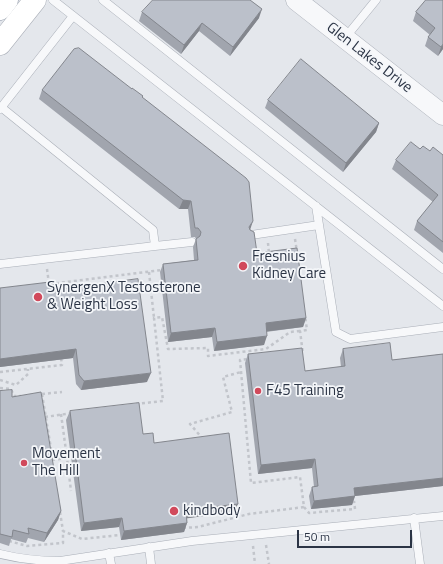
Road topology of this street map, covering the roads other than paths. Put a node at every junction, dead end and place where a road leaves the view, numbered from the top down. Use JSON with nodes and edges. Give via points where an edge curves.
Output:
{"nodes":[{"id":1,"x":7,"y":0,"type":"edge"},
{"id":2,"x":35,"y":0,"type":"edge"},
{"id":3,"x":53,"y":0,"type":"edge"},
{"id":4,"x":103,"y":0,"type":"edge"},
{"id":5,"x":296,"y":0,"type":"edge"},
{"id":6,"x":374,"y":1,"type":"edge"},
{"id":7,"x":63,"y":3,"type":"edge"},
{"id":8,"x":0,"y":9,"type":"edge"},
{"id":9,"x":73,"y":16,"type":"junction"},
{"id":10,"x":344,"y":38,"type":"junction"},
{"id":11,"x":0,"y":44,"type":"edge"},
{"id":12,"x":0,"y":108,"type":"edge"},
{"id":13,"x":443,"y":115,"type":"edge"},
{"id":14,"x":316,"y":206,"type":"junction"},
{"id":15,"x":319,"y":225,"type":"junction"},
{"id":16,"x":251,"y":235,"type":"edge"},
{"id":17,"x":192,"y":242,"type":"dead end"},
{"id":18,"x":155,"y":246,"type":"junction"},
{"id":19,"x":0,"y":264,"type":"edge"},
{"id":20,"x":443,"y":269,"type":"edge"},
{"id":21,"x":443,"y":306,"type":"edge"},
{"id":22,"x":443,"y":327,"type":"edge"},
{"id":23,"x":443,"y":516,"type":"edge"},
{"id":24,"x":414,"y":518,"type":"junction"},
{"id":25,"x":149,"y":547,"type":"junction"},
{"id":26,"x":0,"y":554,"type":"edge"},
{"id":27,"x":109,"y":554,"type":"junction"},
{"id":28,"x":89,"y":560,"type":"edge"},
{"id":29,"x":60,"y":562,"type":"edge"},
{"id":30,"x":111,"y":564,"type":"edge"},
{"id":31,"x":150,"y":564,"type":"edge"},
{"id":32,"x":420,"y":564,"type":"edge"}],
"edges":[{"from":1,"to":8,"type":"main road"},
{"from":2,"to":11,"type":"main road"},
{"from":3,"to":7,"type":"lane"},
{"from":4,"to":20,"type":"lane"},
{"from":5,"to":10,"type":"street","name":"Glen Lakes Drive"},
{"from":6,"to":10,"type":"lane"},
{"from":7,"to":9,"type":"lane"},
{"from":9,"to":12,"type":"lane"},
{"from":9,"to":14,"type":"lane"},
{"from":10,"to":13,"type":"street","name":"Glen Lakes Drive"},
{"from":12,"to":18,"type":"lane","via":[[153,230]]},
{"from":14,"to":15,"type":"lane"},
{"from":14,"to":21,"type":"lane"},
{"from":15,"to":16,"type":"lane"},
{"from":15,"to":22,"type":"lane","via":[[336,332],[350,339]]},
{"from":17,"to":18,"type":"lane"},
{"from":18,"to":19,"type":"lane"},
{"from":23,"to":24,"type":"lane"},
{"from":24,"to":25,"type":"lane"},
{"from":24,"to":32,"type":"lane"},
{"from":25,"to":27,"type":"lane"},
{"from":25,"to":31,"type":"lane"},
{"from":26,"to":29,"type":"lane"},
{"from":27,"to":28,"type":"lane"},
{"from":27,"to":30,"type":"lane"},
{"from":28,"to":29,"type":"lane"}]}
